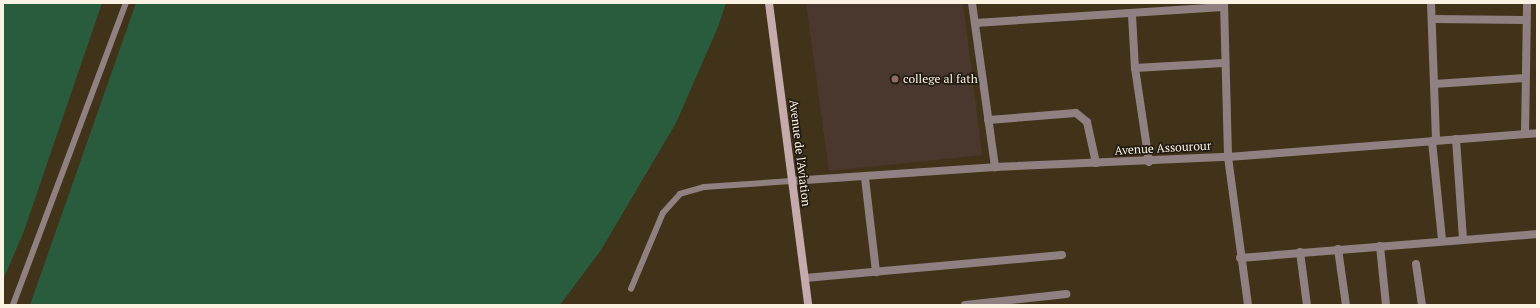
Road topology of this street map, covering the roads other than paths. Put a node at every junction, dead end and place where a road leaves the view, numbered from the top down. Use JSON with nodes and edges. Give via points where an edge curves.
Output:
{"nodes":[{"id":1,"x":126,"y":3,"type":"edge"},
{"id":2,"x":769,"y":3,"type":"edge"},
{"id":3,"x":972,"y":3,"type":"edge"},
{"id":4,"x":1431,"y":3,"type":"edge"},
{"id":5,"x":1527,"y":3,"type":"edge"},
{"id":6,"x":1223,"y":5,"type":"edge"},
{"id":7,"x":1132,"y":15,"type":"junction"},
{"id":8,"x":1432,"y":19,"type":"junction"},
{"id":9,"x":1526,"y":20,"type":"junction"},
{"id":10,"x":975,"y":23,"type":"junction"},
{"id":11,"x":1224,"y":63,"type":"junction"},
{"id":12,"x":1135,"y":68,"type":"junction"},
{"id":13,"x":1525,"y":78,"type":"junction"},
{"id":14,"x":1434,"y":84,"type":"junction"},
{"id":15,"x":988,"y":120,"type":"junction"},
{"id":16,"x":1537,"y":133,"type":"edge"},
{"id":17,"x":1525,"y":134,"type":"junction"},
{"id":18,"x":1456,"y":139,"type":"junction"},
{"id":19,"x":1434,"y":140,"type":"junction"},
{"id":20,"x":1228,"y":157,"type":"junction"},
{"id":21,"x":1149,"y":162,"type":"junction"},
{"id":22,"x":1096,"y":163,"type":"junction"},
{"id":23,"x":995,"y":167,"type":"junction"},
{"id":24,"x":865,"y":178,"type":"junction"},
{"id":25,"x":791,"y":181,"type":"junction"},
{"id":26,"x":1537,"y":234,"type":"edge"},
{"id":27,"x":1463,"y":238,"type":"junction"},
{"id":28,"x":1442,"y":240,"type":"junction"},
{"id":29,"x":1380,"y":246,"type":"junction"},
{"id":30,"x":1338,"y":249,"type":"junction"},
{"id":31,"x":1300,"y":252,"type":"junction"},
{"id":32,"x":1062,"y":255,"type":"dead end"},
{"id":33,"x":1240,"y":258,"type":"junction"},
{"id":34,"x":1416,"y":264,"type":"dead end"},
{"id":35,"x":876,"y":272,"type":"junction"},
{"id":36,"x":805,"y":278,"type":"junction"},
{"id":37,"x":631,"y":288,"type":"dead end"},
{"id":38,"x":1066,"y":294,"type":"dead end"},
{"id":39,"x":13,"y":305,"type":"edge"},
{"id":40,"x":808,"y":305,"type":"edge"},
{"id":41,"x":965,"y":305,"type":"edge"},
{"id":42,"x":1248,"y":305,"type":"edge"},
{"id":43,"x":1307,"y":305,"type":"edge"},
{"id":44,"x":1346,"y":305,"type":"edge"},
{"id":45,"x":1386,"y":305,"type":"edge"},
{"id":46,"x":1422,"y":305,"type":"edge"}],
"edges":[{"from":1,"to":39,"type":"lane"},
{"from":2,"to":25,"type":"street","name":"Avenue de l'Aviation"},
{"from":3,"to":10,"type":"street"},
{"from":4,"to":8,"type":"street"},
{"from":5,"to":9,"type":"street"},
{"from":6,"to":7,"type":"street"},
{"from":6,"to":11,"type":"street"},
{"from":7,"to":10,"type":"street"},
{"from":7,"to":12,"type":"street"},
{"from":8,"to":9,"type":"street"},
{"from":8,"to":14,"type":"street"},
{"from":9,"to":13,"type":"street"},
{"from":10,"to":15,"type":"street"},
{"from":11,"to":12,"type":"street"},
{"from":11,"to":20,"type":"street"},
{"from":12,"to":21,"type":"street"},
{"from":13,"to":14,"type":"street"},
{"from":13,"to":17,"type":"street"},
{"from":14,"to":19,"type":"street"},
{"from":15,"to":22,"type":"street","via":[[1076,113],[1087,122]]},
{"from":15,"to":23,"type":"street"},
{"from":16,"to":17,"type":"street","name":"Avenue Assourour"},
{"from":17,"to":18,"type":"street","name":"Avenue Assourour"},
{"from":18,"to":19,"type":"street","name":"Avenue Assourour"},
{"from":18,"to":27,"type":"street"},
{"from":19,"to":20,"type":"street","name":"Avenue Assourour"},
{"from":19,"to":28,"type":"street"},
{"from":20,"to":21,"type":"street","name":"Avenue Assourour"},
{"from":20,"to":33,"type":"street"},
{"from":21,"to":22,"type":"street","name":"Avenue Assourour"},
{"from":22,"to":23,"type":"street","name":"Avenue Assourour"},
{"from":23,"to":24,"type":"street","name":"Avenue Assourour"},
{"from":24,"to":25,"type":"street","name":"Avenue Assourour"},
{"from":24,"to":35,"type":"street"},
{"from":25,"to":36,"type":"street","name":"Avenue de l'Aviation"},
{"from":25,"to":37,"type":"lane","via":[[704,187],[680,194],[663,214]]},
{"from":26,"to":27,"type":"street"},
{"from":27,"to":28,"type":"street"},
{"from":28,"to":29,"type":"street"},
{"from":29,"to":30,"type":"street"},
{"from":29,"to":45,"type":"street"},
{"from":30,"to":31,"type":"street"},
{"from":30,"to":44,"type":"street"},
{"from":31,"to":33,"type":"street"},
{"from":31,"to":43,"type":"street"},
{"from":32,"to":35,"type":"street"},
{"from":33,"to":42,"type":"street"},
{"from":34,"to":46,"type":"street"},
{"from":35,"to":36,"type":"street"},
{"from":36,"to":40,"type":"street","name":"Avenue de l'Aviation"},
{"from":38,"to":41,"type":"street"}]}
